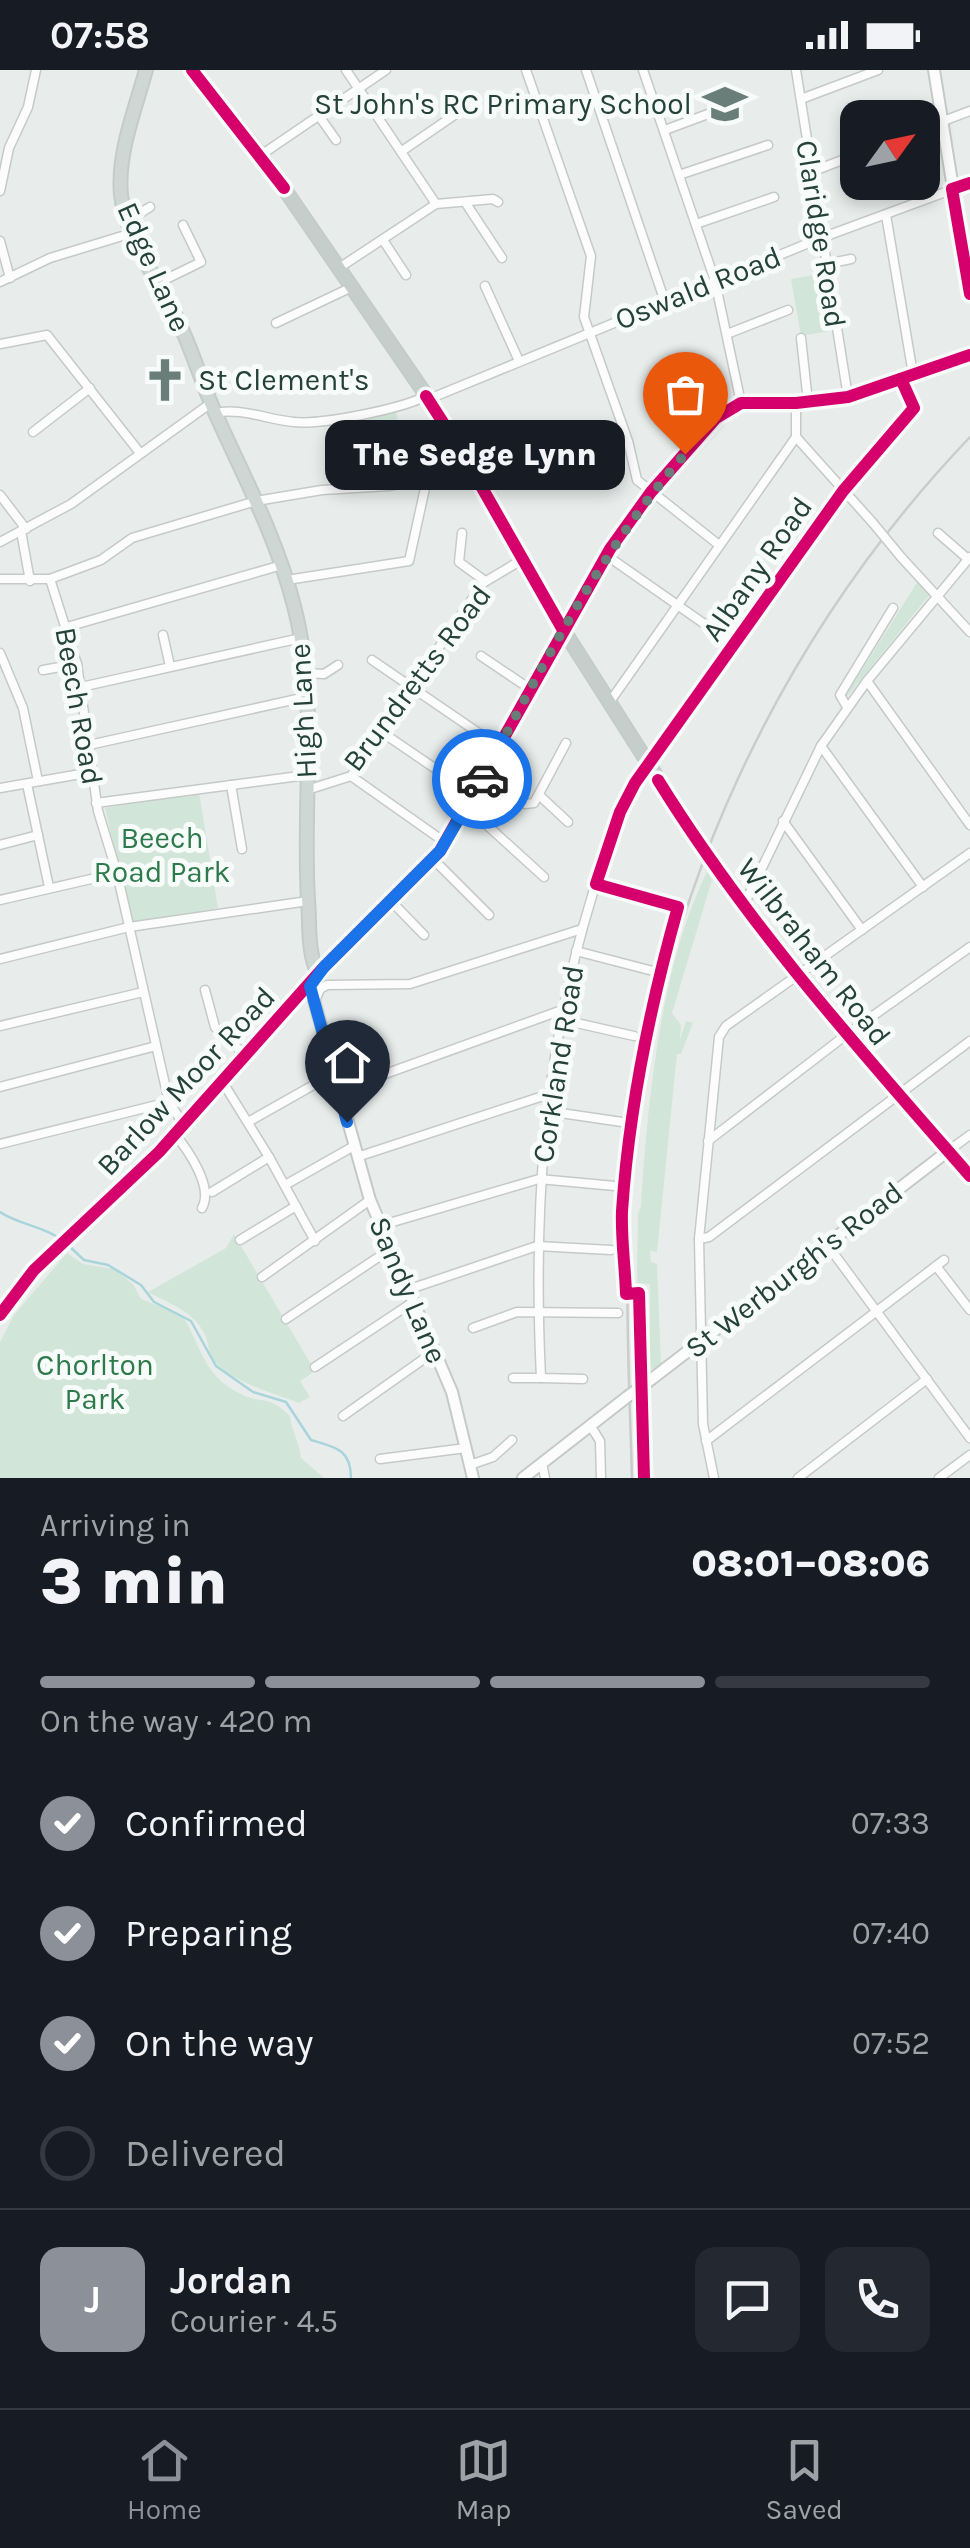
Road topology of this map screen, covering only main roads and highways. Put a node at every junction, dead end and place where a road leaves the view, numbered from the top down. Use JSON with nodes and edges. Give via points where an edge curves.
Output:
{"nodes":[{"id":1,"x":146,"y":70,"type":"edge"},
{"id":2,"x":192,"y":70,"type":"edge"},
{"id":3,"x":970,"y":356,"type":"edge"},
{"id":4,"x":213,"y":408,"type":"joint"},
{"id":5,"x":563,"y":630,"type":"junction"},
{"id":6,"x":314,"y":980,"type":"junction"},
{"id":7,"x":970,"y":1176,"type":"edge"},
{"id":8,"x":0,"y":1315,"type":"edge"}],
"edges":[{"from":1,"to":4,"type":"main road","name":"Edge Lane","via":[[120,173],[121,199]]},
{"from":2,"to":5,"type":"highway","name":"Wilbraham Road","via":[[261,155],[428,398]]},
{"from":3,"to":5,"type":"main road","name":"Barlow Moor Road","via":[[848,397],[741,403],[716,418],[651,492]]},
{"from":4,"to":6,"type":"main road","name":"High Lane","via":[[282,565],[302,638]]},
{"from":5,"to":6,"type":"main road","name":"Barlow Moor Road","via":[[446,843]]},
{"from":5,"to":7,"type":"highway","name":"Wilbraham Road","bridge":true,"via":[[743,907]]},
{"from":6,"to":8,"type":"main road","name":"Barlow Moor Road","via":[[143,1168],[55,1248]]}]}
